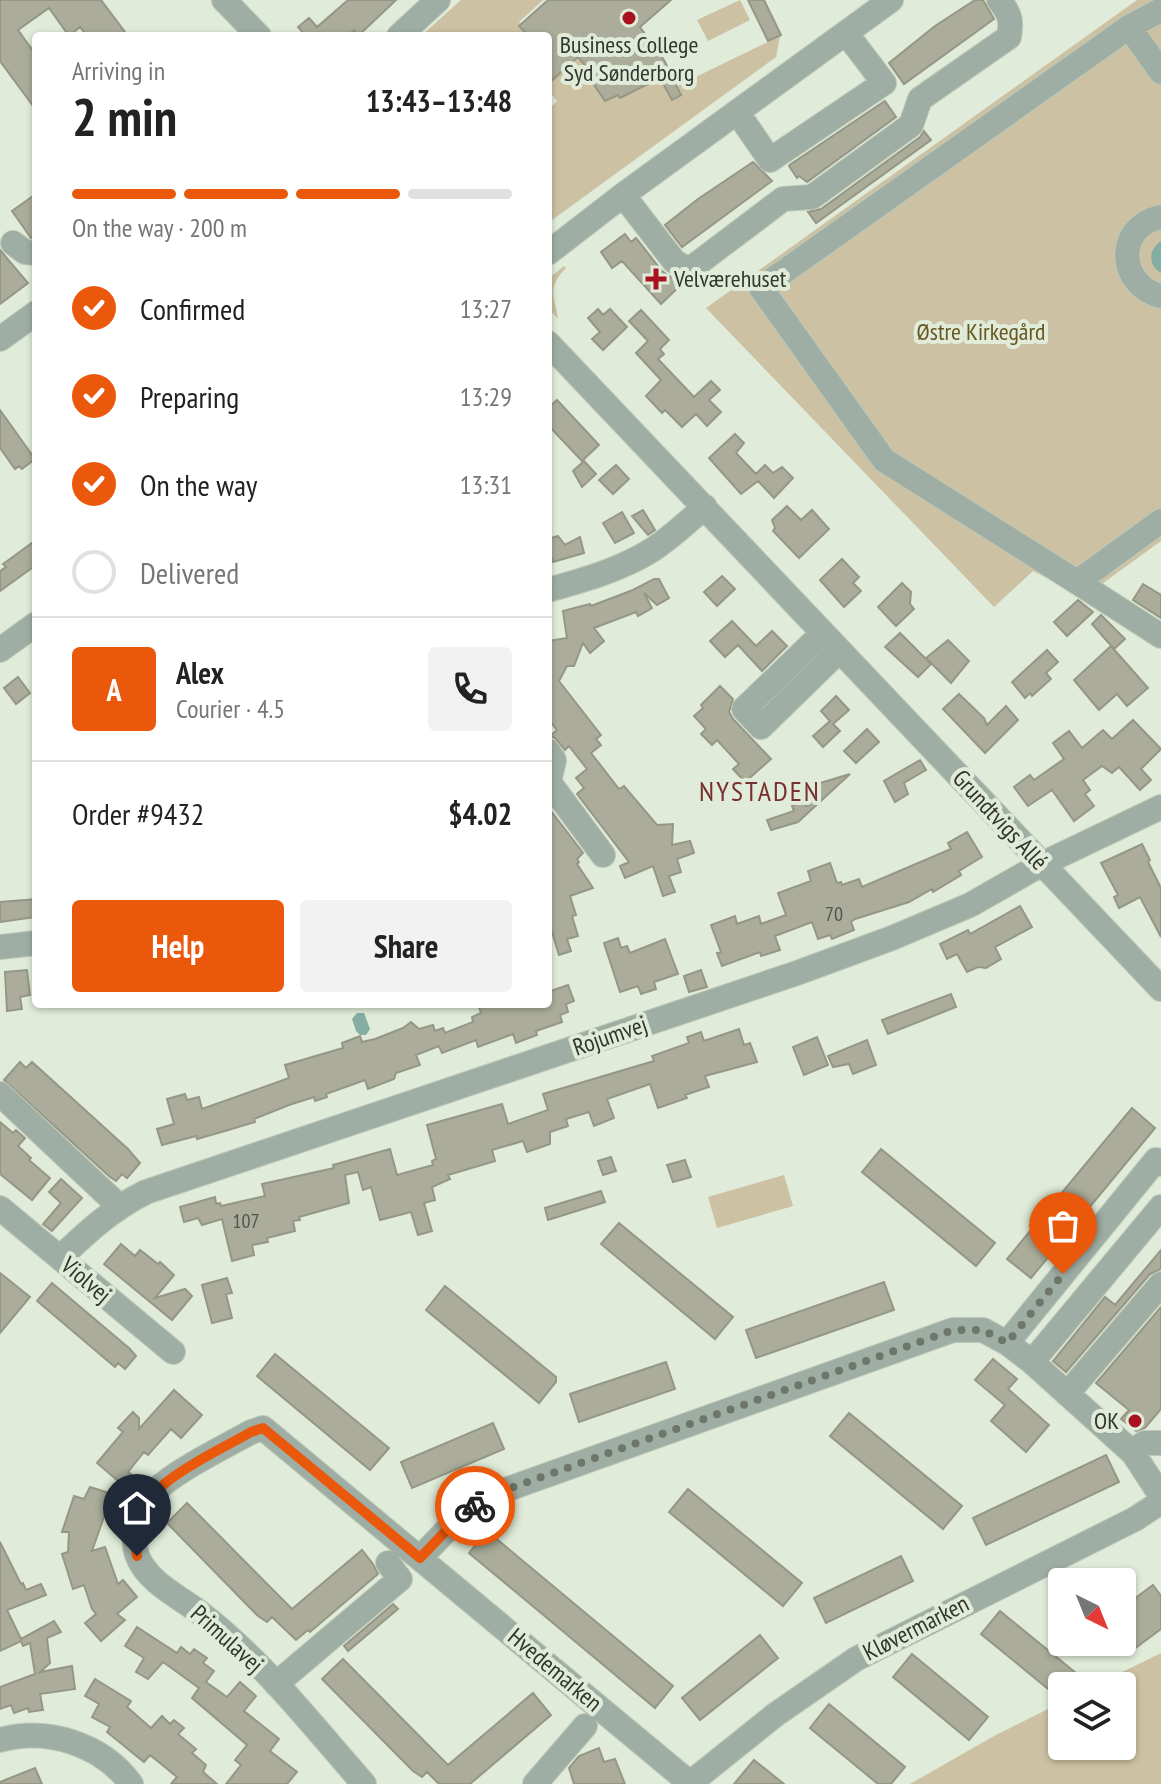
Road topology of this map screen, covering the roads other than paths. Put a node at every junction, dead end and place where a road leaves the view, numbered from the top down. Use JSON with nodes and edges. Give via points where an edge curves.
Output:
{"nodes":[{"id":1,"x":224,"y":0,"type":"edge"},
{"id":2,"x":438,"y":0,"type":"edge"},
{"id":3,"x":891,"y":0,"type":"edge"},
{"id":4,"x":999,"y":0,"type":"edge"},
{"id":5,"x":1161,"y":10,"type":"edge"},
{"id":6,"x":1129,"y":27,"type":"junction"},
{"id":7,"x":255,"y":32,"type":"edge"},
{"id":8,"x":403,"y":32,"type":"edge"},
{"id":9,"x":846,"y":33,"type":"junction"},
{"id":10,"x":1161,"y":72,"type":"edge"},
{"id":11,"x":737,"y":112,"type":"junction"},
{"id":12,"x":623,"y":195,"type":"junction"},
{"id":13,"x":1161,"y":217,"type":"edge"},
{"id":14,"x":7,"y":234,"type":"edge"},
{"id":15,"x":552,"y":250,"type":"edge"},
{"id":16,"x":32,"y":253,"type":"edge"},
{"id":17,"x":1161,"y":296,"type":"edge"},
{"id":18,"x":32,"y":316,"type":"edge"},
{"id":19,"x":0,"y":339,"type":"edge"},
{"id":20,"x":552,"y":347,"type":"edge"},
{"id":21,"x":705,"y":507,"type":"junction"},
{"id":22,"x":1161,"y":521,"type":"edge"},
{"id":23,"x":1077,"y":582,"type":"junction"},
{"id":24,"x":552,"y":589,"type":"edge"},
{"id":25,"x":32,"y":627,"type":"edge"},
{"id":26,"x":1161,"y":636,"type":"edge"},
{"id":27,"x":0,"y":650,"type":"edge"},
{"id":28,"x":552,"y":786,"type":"edge"},
{"id":29,"x":1161,"y":807,"type":"edge"},
{"id":30,"x":603,"y":855,"type":"dead end"},
{"id":31,"x":1042,"y":864,"type":"junction"},
{"id":32,"x":32,"y":943,"type":"edge"},
{"id":33,"x":0,"y":947,"type":"edge"},
{"id":34,"x":1161,"y":989,"type":"edge"},
{"id":35,"x":0,"y":1094,"type":"edge"},
{"id":36,"x":1159,"y":1162,"type":"edge"},
{"id":37,"x":119,"y":1206,"type":"junction"},
{"id":38,"x":1161,"y":1207,"type":"edge"},
{"id":39,"x":0,"y":1208,"type":"edge"},
{"id":40,"x":60,"y":1258,"type":"junction"},
{"id":41,"x":1161,"y":1284,"type":"edge"},
{"id":42,"x":1007,"y":1343,"type":"junction"},
{"id":43,"x":173,"y":1352,"type":"dead end"},
{"id":44,"x":1032,"y":1362,"type":"junction"},
{"id":45,"x":1067,"y":1394,"type":"junction"},
{"id":46,"x":251,"y":1432,"type":"joint"},
{"id":47,"x":1161,"y":1443,"type":"edge"},
{"id":48,"x":1133,"y":1453,"type":"junction"},
{"id":49,"x":1161,"y":1496,"type":"edge"},
{"id":50,"x":1161,"y":1502,"type":"edge"},
{"id":51,"x":420,"y":1558,"type":"junction"},
{"id":52,"x":388,"y":1563,"type":"dead end"},
{"id":53,"x":276,"y":1684,"type":"junction"},
{"id":54,"x":585,"y":1726,"type":"dead end"},
{"id":55,"x":0,"y":1740,"type":"edge"},
{"id":56,"x":131,"y":1784,"type":"edge"},
{"id":57,"x":364,"y":1784,"type":"edge"},
{"id":58,"x":535,"y":1784,"type":"edge"},
{"id":59,"x":690,"y":1784,"type":"edge"}],
"edges":[{"from":1,"to":7,"type":"street"},
{"from":2,"to":8,"type":"street"},
{"from":3,"to":9,"type":"street"},
{"from":4,"to":12,"type":"street","via":[[1012,22],[1009,37],[920,99],[911,125],[812,197],[783,199],[693,267],[674,261]]},
{"from":5,"to":6,"type":"street"},
{"from":6,"to":10,"type":"street"},
{"from":6,"to":23,"type":"street","via":[[761,288],[884,460]]},
{"from":9,"to":11,"type":"street"},
{"from":9,"to":11,"type":"street","via":[[884,83],[770,160]]},
{"from":11,"to":12,"type":"street"},
{"from":12,"to":15,"type":"street"},
{"from":13,"to":17,"type":"street","via":[[1139,228],[1127,259],[1135,280]]},
{"from":14,"to":16,"type":"street"},
{"from":18,"to":19,"type":"street"},
{"from":20,"to":21,"type":"street","name":"Grundtvigs Allé"},
{"from":21,"to":24,"type":"street","via":[[654,549],[626,564]]},
{"from":21,"to":31,"type":"street","name":"Grundtvigs Allé"},
{"from":22,"to":23,"type":"street"},
{"from":23,"to":26,"type":"street"},
{"from":25,"to":27,"type":"street"},
{"from":28,"to":30,"type":"street"},
{"from":29,"to":31,"type":"street","name":"Rojumvej"},
{"from":31,"to":34,"type":"street","name":"Grundtvigs Allé"},
{"from":31,"to":37,"type":"street","name":"Rojumvej","via":[[970,905],[892,938],[146,1192]]},
{"from":32,"to":33,"type":"street"},
{"from":35,"to":37,"type":"street"},
{"from":36,"to":42,"type":"street"},
{"from":37,"to":40,"type":"street","name":"Rojumvej"},
{"from":38,"to":44,"type":"street"},
{"from":39,"to":40,"type":"street","name":"Violvej"},
{"from":40,"to":43,"type":"street","name":"Violvej"},
{"from":41,"to":45,"type":"street"},
{"from":42,"to":44,"type":"street"},
{"from":42,"to":51,"type":"street","via":[[983,1330],[953,1330],[507,1489],[462,1514]]},
{"from":44,"to":45,"type":"street"},
{"from":45,"to":48,"type":"street"},
{"from":46,"to":51,"type":"street","name":"Hvedemarken","via":[[263,1428]]},
{"from":46,"to":53,"type":"street","name":"Primulavej","via":[[163,1484],[143,1504],[134,1530],[137,1556],[152,1579],[201,1613]]},
{"from":47,"to":48,"type":"street","via":[[1144,1443]]},
{"from":48,"to":49,"type":"street"},
{"from":50,"to":59,"type":"street","name":"Kløvermarken","via":[[856,1659]]},
{"from":51,"to":59,"type":"street","name":"Hvedemarken"},
{"from":52,"to":53,"type":"street","name":"Primulavej","via":[[400,1579]]},
{"from":53,"to":57,"type":"street","name":"Primulavej"},
{"from":54,"to":58,"type":"street"},
{"from":55,"to":56,"type":"street","via":[[52,1736],[85,1747],[123,1772]]}]}
